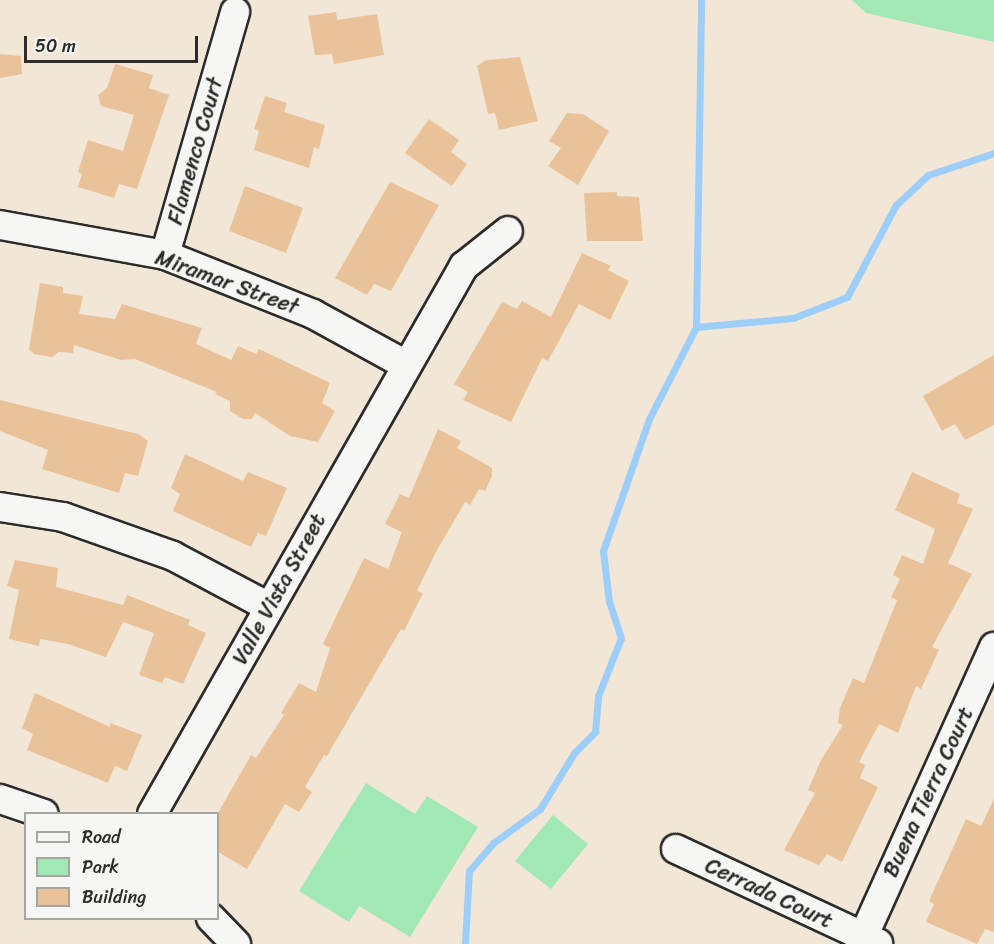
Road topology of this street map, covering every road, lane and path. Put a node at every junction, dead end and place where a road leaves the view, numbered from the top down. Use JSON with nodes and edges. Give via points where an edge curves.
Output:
{"nodes":[{"id":1,"x":235,"y":12,"type":"dead end"},
{"id":2,"x":0,"y":225,"type":"edge"},
{"id":3,"x":508,"y":231,"type":"dead end"},
{"id":4,"x":165,"y":255,"type":"junction"},
{"id":5,"x":406,"y":365,"type":"junction"},
{"id":6,"x":0,"y":507,"type":"edge"},
{"id":7,"x":269,"y":607,"type":"junction"},
{"id":8,"x":994,"y":647,"type":"edge"},
{"id":9,"x":0,"y":799,"type":"edge"},
{"id":10,"x":41,"y":812,"type":"edge"},
{"id":11,"x":153,"y":812,"type":"edge"},
{"id":12,"x":676,"y":849,"type":"dead end"},
{"id":13,"x":213,"y":920,"type":"edge"},
{"id":14,"x":868,"y":941,"type":"edge"},
{"id":15,"x":236,"y":944,"type":"edge"}],
"edges":[{"from":1,"to":4,"type":"street","name":"Flamenco Court"},
{"from":2,"to":4,"type":"street","name":"Miramar Street"},
{"from":3,"to":5,"type":"street","name":"Valle Vista Street","via":[[464,266]]},
{"from":4,"to":5,"type":"street","name":"Miramar Street","via":[[313,314]]},
{"from":5,"to":7,"type":"street","name":"Valle Vista Street"},
{"from":6,"to":7,"type":"street","via":[[63,517],[173,556]]},
{"from":7,"to":11,"type":"street","name":"Valle Vista Street"},
{"from":8,"to":14,"type":"street","name":"Buena Tierra Court"},
{"from":9,"to":10,"type":"street"},
{"from":12,"to":14,"type":"street","name":"Cerrada Court"},
{"from":13,"to":15,"type":"street"}]}
